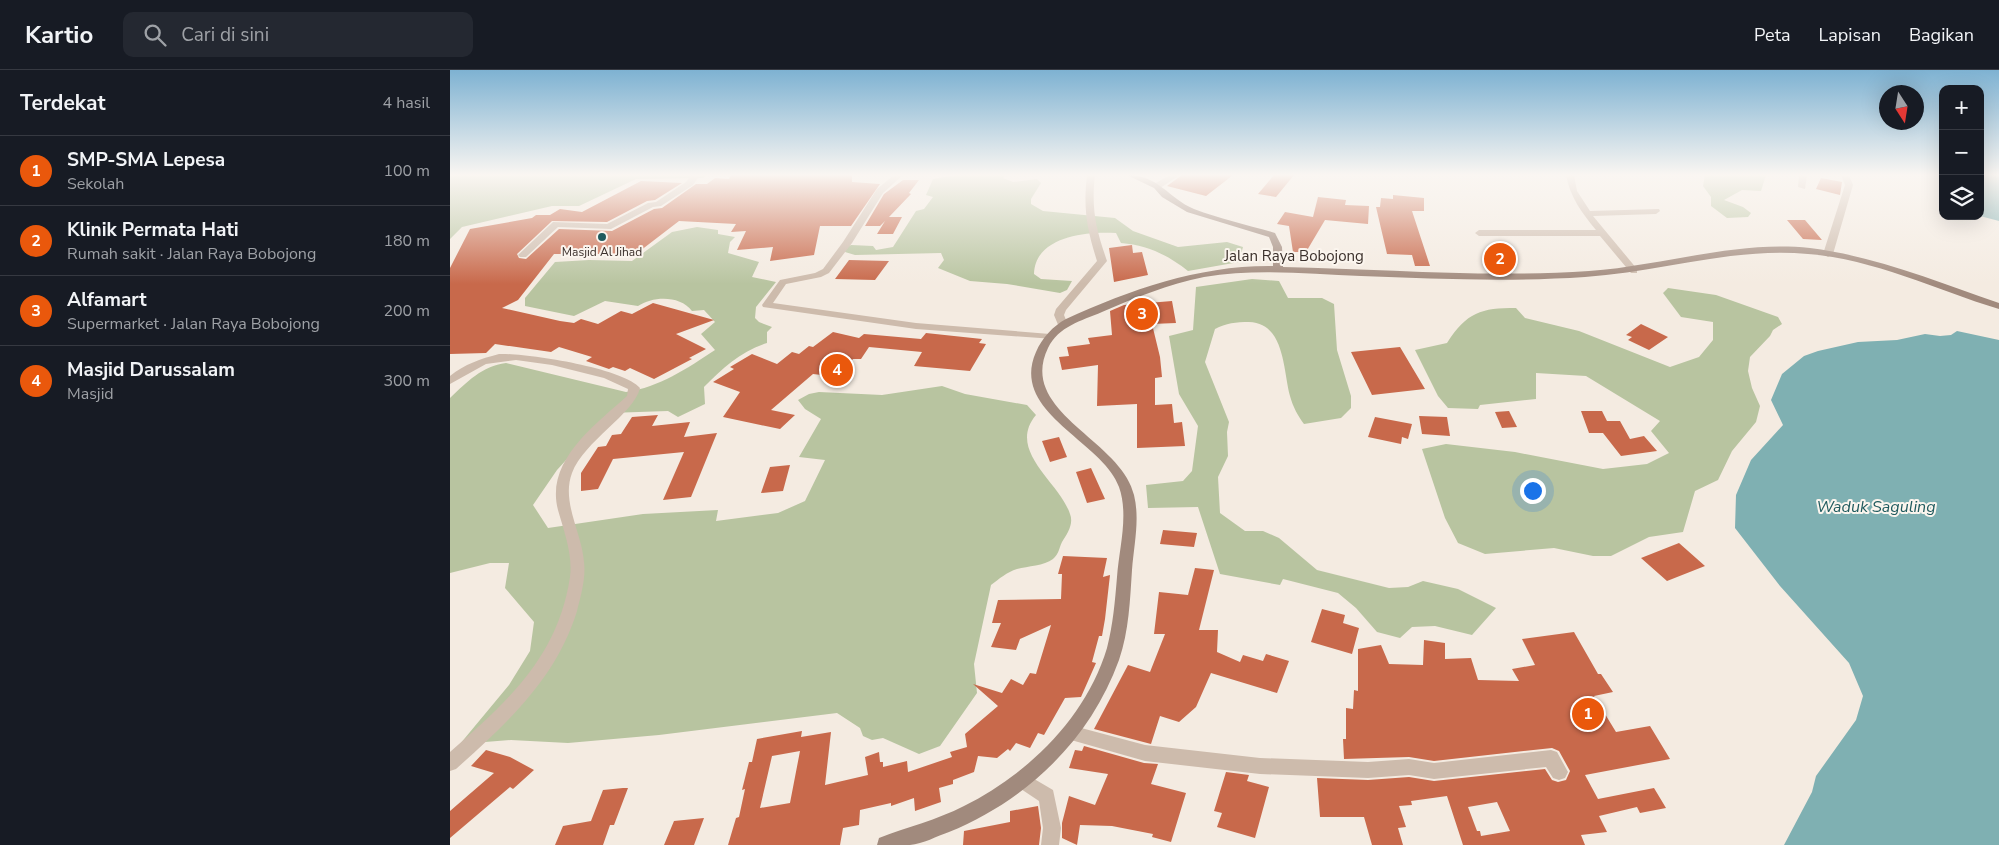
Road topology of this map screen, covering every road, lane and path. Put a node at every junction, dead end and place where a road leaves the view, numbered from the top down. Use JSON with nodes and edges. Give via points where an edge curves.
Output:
{"nodes":[{"id":1,"x":638,"y":211,"type":"edge"},
{"id":2,"x":866,"y":211,"type":"edge"},
{"id":3,"x":1089,"y":211,"type":"edge"},
{"id":4,"x":1194,"y":211,"type":"edge"},
{"id":5,"x":1585,"y":211,"type":"edge"},
{"id":6,"x":1652,"y":211,"type":"edge"},
{"id":7,"x":1842,"y":211,"type":"edge"},
{"id":8,"x":1587,"y":214,"type":"junction"},
{"id":9,"x":1479,"y":233,"type":"dead end"},
{"id":10,"x":1602,"y":233,"type":"junction"},
{"id":11,"x":1828,"y":254,"type":"junction"},
{"id":12,"x":523,"y":255,"type":"dead end"},
{"id":13,"x":1278,"y":269,"type":"junction"},
{"id":14,"x":1634,"y":271,"type":"junction"},
{"id":15,"x":1999,"y":306,"type":"edge"},
{"id":16,"x":1063,"y":325,"type":"junction"},
{"id":17,"x":1050,"y":337,"type":"junction"},
{"id":18,"x":450,"y":381,"type":"edge"},
{"id":19,"x":1070,"y":733,"type":"junction"},
{"id":20,"x":450,"y":763,"type":"edge"},
{"id":21,"x":1559,"y":772,"type":"dead end"},
{"id":22,"x":1024,"y":781,"type":"junction"},
{"id":23,"x":886,"y":845,"type":"edge"},
{"id":24,"x":1050,"y":845,"type":"edge"}],
"edges":[{"from":1,"to":12,"type":"street","via":[[608,227],[556,224]]},
{"from":2,"to":17,"type":"street","via":[[826,271],[783,282],[767,305],[916,326]]},
{"from":3,"to":16,"type":"street","via":[[1102,261],[1061,309],[1059,315]]},
{"from":4,"to":13,"type":"main road","via":[[1272,235],[1277,242]]},
{"from":5,"to":8,"type":"street"},
{"from":6,"to":8,"type":"street"},
{"from":7,"to":11,"type":"street"},
{"from":8,"to":10,"type":"street"},
{"from":9,"to":10,"type":"street"},
{"from":10,"to":14,"type":"street"},
{"from":11,"to":14,"type":"main road","name":"Jalan Raya Bobojong","via":[[1759,249]]},
{"from":11,"to":15,"type":"main road","name":"Jalan Raya Bobojong"},
{"from":13,"to":14,"type":"main road","name":"Jalan Raya Bobojong","via":[[1435,276]]},
{"from":13,"to":16,"type":"main road","name":"Jalan Raya Bobojong","via":[[1196,276],[1133,296]]},
{"from":16,"to":17,"type":"main road","name":"Jalan Raya Bobojong"},
{"from":17,"to":19,"type":"main road","name":"Jalan Raya Bobojong","via":[[1038,360],[1037,384],[1057,415],[1101,452],[1117,471],[1130,502],[1124,587],[1112,657],[1089,705]]},
{"from":18,"to":20,"type":"street","via":[[477,363],[515,356],[578,368],[626,381],[634,388],[632,397],[566,468],[561,485],[562,498],[578,574],[570,611],[553,648],[536,678]]},
{"from":19,"to":21,"type":"street","via":[[1145,753],[1260,766],[1368,770],[1409,767],[1434,771],[1551,758]]},
{"from":19,"to":22,"type":"main road","name":"Jalan Raya Bobojong"},
{"from":22,"to":23,"type":"main road","name":"Jalan Raya Bobojong","via":[[971,813]]},
{"from":22,"to":24,"type":"street","via":[[1047,796],[1052,828]]}]}
